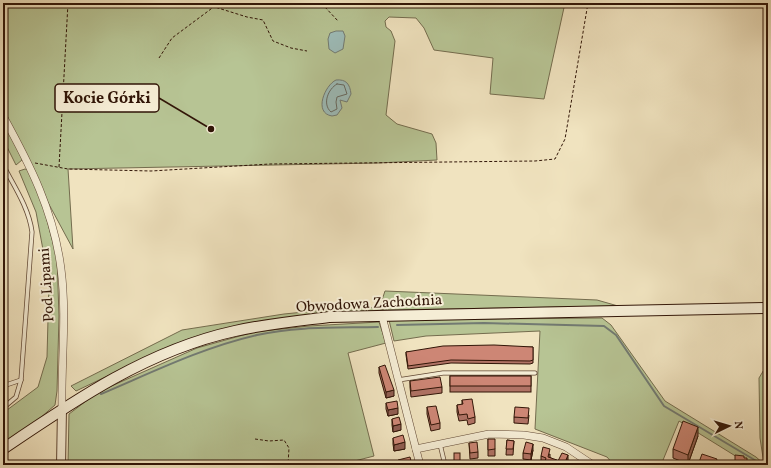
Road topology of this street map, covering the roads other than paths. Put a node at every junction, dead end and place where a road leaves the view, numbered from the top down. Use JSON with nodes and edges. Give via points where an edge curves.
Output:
{"nodes":[{"id":1,"x":3,"y":116,"type":"edge"},
{"id":2,"x":3,"y":165,"type":"edge"},
{"id":3,"x":768,"y":308,"type":"edge"},
{"id":4,"x":382,"y":316,"type":"junction"},
{"id":5,"x":535,"y":373,"type":"dead end"},
{"id":6,"x":21,"y":380,"type":"junction"},
{"id":7,"x":398,"y":380,"type":"junction"},
{"id":8,"x":3,"y":386,"type":"edge"},
{"id":9,"x":3,"y":408,"type":"edge"},
{"id":10,"x":62,"y":409,"type":"junction"},
{"id":11,"x":440,"y":444,"type":"junction"},
{"id":12,"x":3,"y":449,"type":"edge"},
{"id":13,"x":416,"y":450,"type":"junction"},
{"id":14,"x":581,"y":462,"type":"edge"},
{"id":15,"x":61,"y":465,"type":"edge"},
{"id":16,"x":420,"y":465,"type":"edge"},
{"id":17,"x":445,"y":465,"type":"edge"},
{"id":18,"x":593,"y":465,"type":"edge"}],
"edges":[{"from":1,"to":10,"type":"street","name":"Pod Lipami","via":[[29,162],[46,203],[57,240],[63,297]]},
{"from":2,"to":6,"type":"lane","via":[[30,219],[32,232]]},
{"from":3,"to":4,"type":"main road","name":"Obwodowa Zachodnia"},
{"from":4,"to":7,"type":"street"},
{"from":4,"to":10,"type":"main road","name":"Obwodowa Zachodnia","via":[[313,319],[248,328],[189,344],[128,370]]},
{"from":5,"to":7,"type":"lane","via":[[443,373]]},
{"from":6,"to":8,"type":"lane"},
{"from":6,"to":9,"type":"lane","via":[[16,397]]},
{"from":7,"to":13,"type":"street"},
{"from":10,"to":12,"type":"main road","name":"Obwodowa Zachodnia"},
{"from":10,"to":15,"type":"street","name":"Pod Lipami"},
{"from":11,"to":13,"type":"street"},
{"from":11,"to":14,"type":"street","via":[[489,434],[543,438],[566,447]]},
{"from":11,"to":17,"type":"lane"},
{"from":13,"to":16,"type":"street"},
{"from":14,"to":18,"type":"street"}]}
